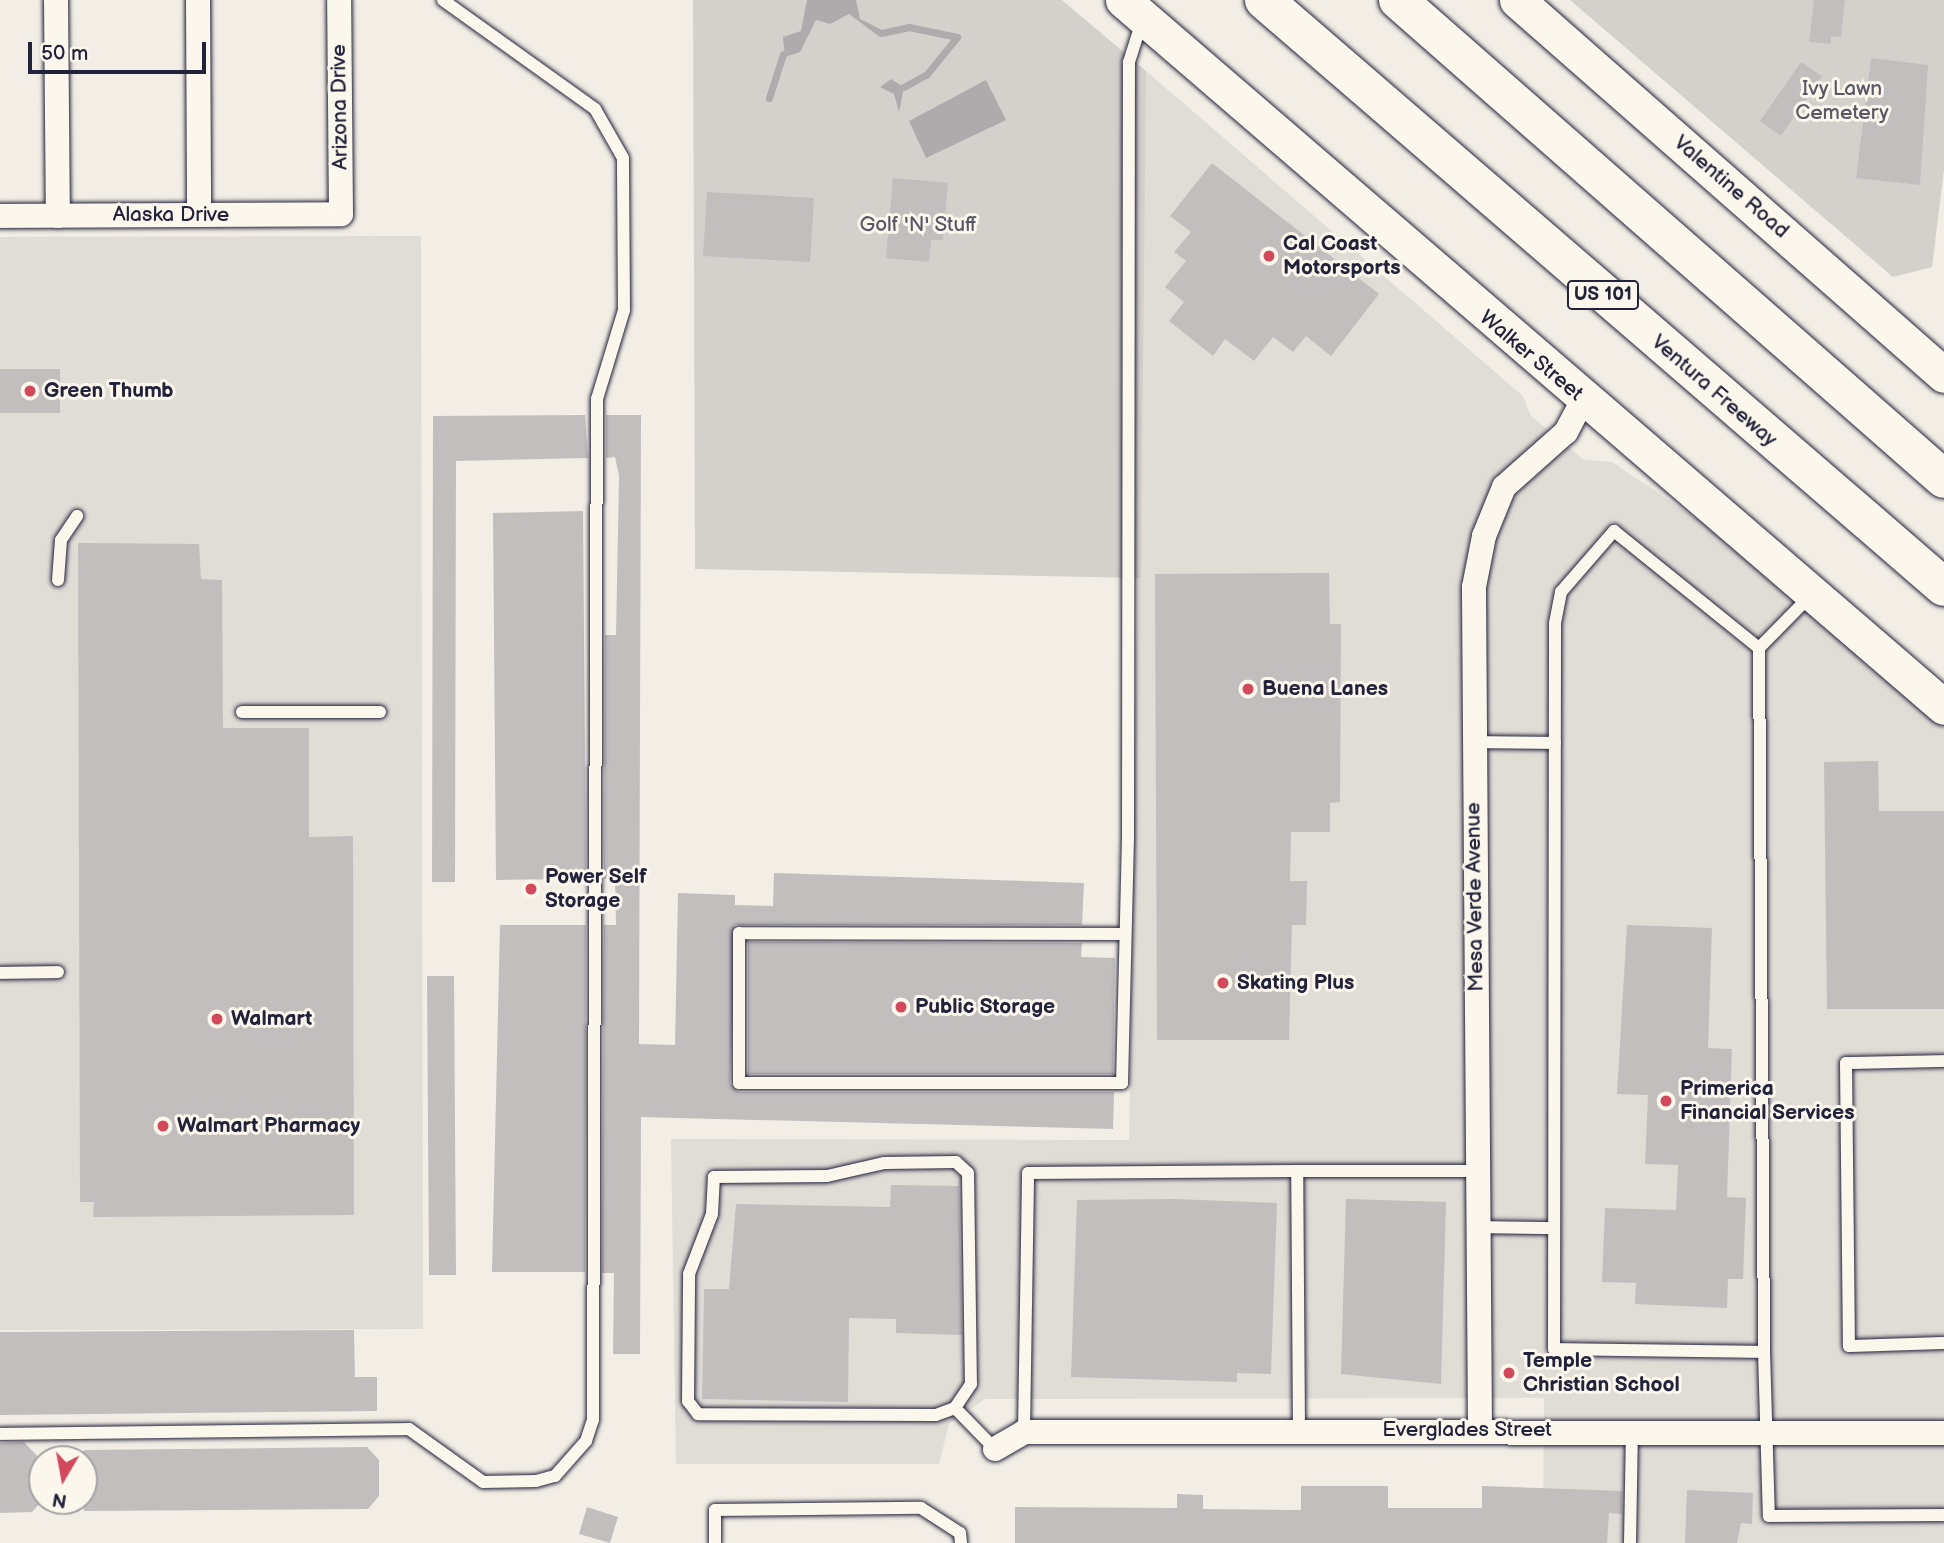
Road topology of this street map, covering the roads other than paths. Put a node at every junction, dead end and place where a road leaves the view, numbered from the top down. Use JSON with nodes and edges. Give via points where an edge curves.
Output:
{"nodes":[{"id":1,"x":56,"y":0,"type":"edge"},
{"id":2,"x":198,"y":0,"type":"edge"},
{"id":3,"x":339,"y":0,"type":"edge"},
{"id":4,"x":443,"y":0,"type":"edge"},
{"id":5,"x":1264,"y":0,"type":"edge"},
{"id":6,"x":1398,"y":0,"type":"edge"},
{"id":7,"x":1517,"y":0,"type":"edge"},
{"id":8,"x":1133,"y":9,"type":"edge"},
{"id":9,"x":341,"y":214,"type":"joint"},
{"id":10,"x":199,"y":215,"type":"junction"},
{"id":11,"x":0,"y":216,"type":"edge"},
{"id":12,"x":58,"y":216,"type":"junction"},
{"id":13,"x":1942,"y":368,"type":"edge"},
{"id":14,"x":1583,"y":400,"type":"junction"},
{"id":15,"x":1944,"y":479,"type":"edge"},
{"id":16,"x":77,"y":516,"type":"dead end"},
{"id":17,"x":58,"y":580,"type":"dead end"},
{"id":18,"x":1944,"y":587,"type":"edge"},
{"id":19,"x":1811,"y":595,"type":"junction"},
{"id":20,"x":1759,"y":648,"type":"junction"},
{"id":21,"x":1944,"y":707,"type":"edge"},
{"id":22,"x":242,"y":712,"type":"dead end"},
{"id":23,"x":380,"y":712,"type":"dead end"},
{"id":24,"x":1474,"y":742,"type":"junction"},
{"id":25,"x":1555,"y":743,"type":"junction"},
{"id":26,"x":1124,"y":934,"type":"junction"},
{"id":27,"x":58,"y":972,"type":"dead end"},
{"id":28,"x":0,"y":973,"type":"edge"},
{"id":29,"x":1944,"y":1061,"type":"edge"},
{"id":30,"x":1297,"y":1171,"type":"junction"},
{"id":31,"x":1478,"y":1171,"type":"junction"},
{"id":32,"x":1478,"y":1227,"type":"junction"},
{"id":33,"x":1554,"y":1228,"type":"junction"},
{"id":34,"x":1944,"y":1343,"type":"edge"},
{"id":35,"x":1764,"y":1352,"type":"junction"},
{"id":36,"x":956,"y":1408,"type":"junction"},
{"id":37,"x":1299,"y":1430,"type":"junction"},
{"id":38,"x":1480,"y":1430,"type":"junction"},
{"id":39,"x":1632,"y":1430,"type":"junction"},
{"id":40,"x":1763,"y":1431,"type":"junction"},
{"id":41,"x":1024,"y":1432,"type":"junction"},
{"id":42,"x":1944,"y":1433,"type":"edge"},
{"id":43,"x":0,"y":1434,"type":"edge"},
{"id":44,"x":995,"y":1450,"type":"joint"},
{"id":45,"x":1944,"y":1515,"type":"edge"},
{"id":46,"x":715,"y":1543,"type":"edge"},
{"id":47,"x":961,"y":1543,"type":"edge"},
{"id":48,"x":1630,"y":1543,"type":"edge"}],
"edges":[{"from":1,"to":12,"type":"street"},
{"from":2,"to":10,"type":"street"},
{"from":3,"to":9,"type":"street","name":"Arizona Drive"},
{"from":4,"to":43,"type":"lane","via":[[595,109],[623,158],[624,310],[597,399],[593,1420],[586,1441],[555,1476],[523,1481],[474,1478],[409,1429]]},
{"from":5,"to":18,"type":"highway","name":"Ventura Freeway","number":"US 101"},
{"from":6,"to":15,"type":"highway"},
{"from":7,"to":13,"type":"street","name":"Valentine Road"},
{"from":8,"to":14,"type":"street","name":"Walker Street"},
{"from":8,"to":26,"type":"lane"},
{"from":9,"to":10,"type":"street","name":"Alaska Drive"},
{"from":10,"to":12,"type":"street","name":"Alaska Drive"},
{"from":11,"to":12,"type":"street","name":"Alaska Drive"},
{"from":14,"to":19,"type":"street","name":"Walker Street"},
{"from":14,"to":24,"type":"street","name":"Mesa Verde Avenue","via":[[1566,432],[1504,487],[1484,536],[1472,614]]},
{"from":16,"to":17,"type":"lane","via":[[61,540]]},
{"from":19,"to":20,"type":"lane"},
{"from":19,"to":21,"type":"street","name":"Walker Street"},
{"from":20,"to":25,"type":"lane","via":[[1614,531],[1561,592]]},
{"from":20,"to":35,"type":"lane"},
{"from":22,"to":23,"type":"lane"},
{"from":24,"to":25,"type":"lane"},
{"from":24,"to":31,"type":"street","name":"Mesa Verde Avenue"},
{"from":25,"to":33,"type":"lane"},
{"from":26,"to":26,"type":"lane","via":[[1122,1083],[739,1083],[739,933]]},
{"from":27,"to":28,"type":"lane"},
{"from":29,"to":34,"type":"lane","via":[[1846,1063],[1849,1346]]},
{"from":30,"to":31,"type":"lane"},
{"from":30,"to":37,"type":"lane"},
{"from":30,"to":41,"type":"lane","via":[[1027,1173]]},
{"from":31,"to":32,"type":"street","name":"Mesa Verde Avenue"},
{"from":32,"to":33,"type":"lane"},
{"from":32,"to":38,"type":"street","name":"Mesa Verde Avenue"},
{"from":33,"to":35,"type":"lane","via":[[1554,1349]]},
{"from":35,"to":40,"type":"lane"},
{"from":36,"to":36,"type":"lane","via":[[971,1384],[968,1173],[956,1162],[884,1163],[827,1176],[714,1177],[712,1214],[689,1274],[688,1401],[698,1414],[936,1415]]},
{"from":36,"to":44,"type":"lane"},
{"from":37,"to":38,"type":"street","name":"Everglades Street"},
{"from":37,"to":41,"type":"street","name":"Everglades Street"},
{"from":38,"to":39,"type":"street","name":"Everglades Street"},
{"from":39,"to":40,"type":"street","name":"Everglades Street"},
{"from":39,"to":48,"type":"lane"},
{"from":40,"to":42,"type":"street","name":"Everglades Street"},
{"from":40,"to":45,"type":"lane","via":[[1769,1516]]},
{"from":41,"to":44,"type":"street"},
{"from":46,"to":47,"type":"lane","via":[[715,1510],[920,1508],[960,1533]]}]}
